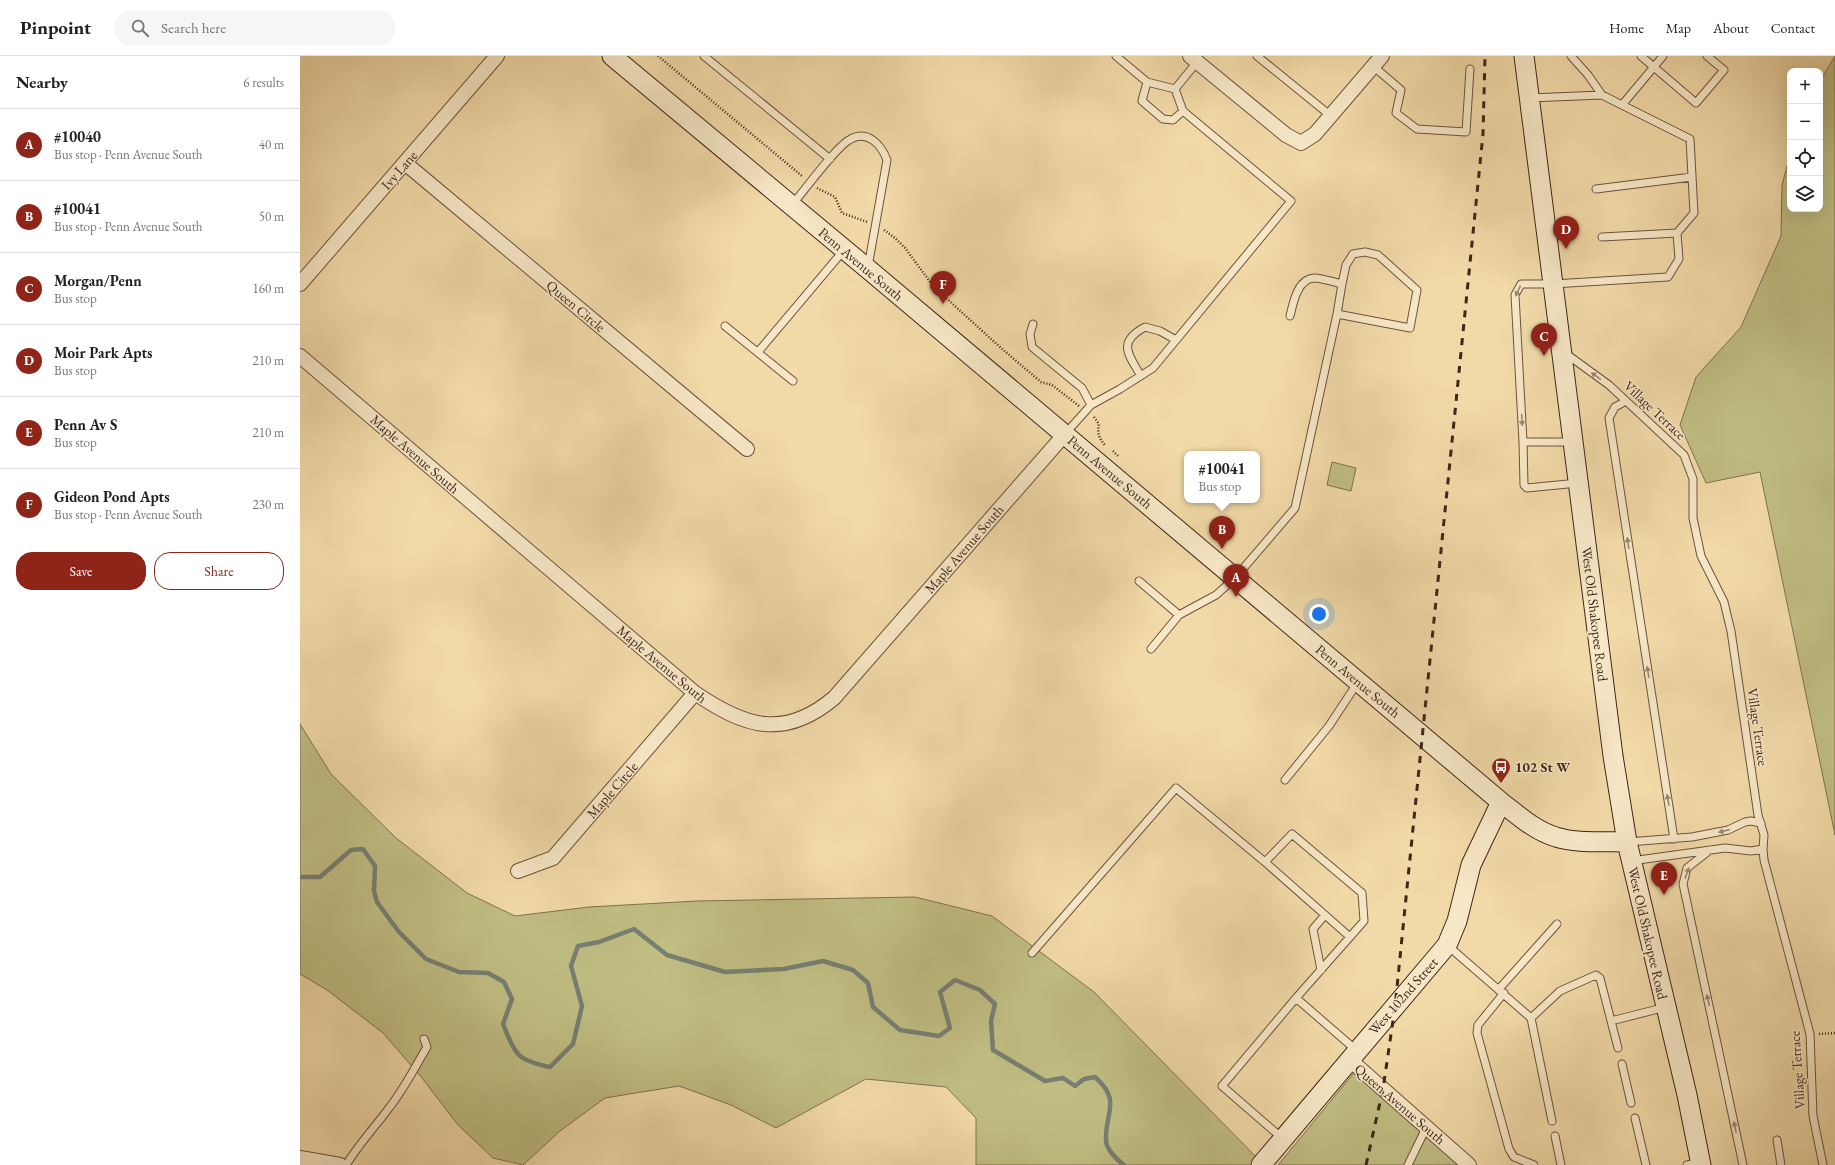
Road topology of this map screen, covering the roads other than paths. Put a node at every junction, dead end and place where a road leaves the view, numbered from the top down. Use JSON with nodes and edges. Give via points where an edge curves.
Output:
{"nodes":[{"id":1,"x":497,"y":56,"type":"edge"},
{"id":2,"x":612,"y":56,"type":"edge"},
{"id":3,"x":704,"y":56,"type":"edge"},
{"id":4,"x":1116,"y":56,"type":"edge"},
{"id":5,"x":1257,"y":56,"type":"edge"},
{"id":6,"x":1524,"y":56,"type":"edge"},
{"id":7,"x":1571,"y":56,"type":"edge"},
{"id":8,"x":1640,"y":56,"type":"edge"},
{"id":9,"x":1663,"y":56,"type":"edge"},
{"id":10,"x":1707,"y":56,"type":"edge"},
{"id":11,"x":1194,"y":59,"type":"edge"},
{"id":12,"x":1377,"y":61,"type":"edge"},
{"id":13,"x":1654,"y":67,"type":"junction"},
{"id":14,"x":1470,"y":69,"type":"dead end"},
{"id":15,"x":1147,"y":82,"type":"junction"},
{"id":16,"x":1175,"y":89,"type":"junction"},
{"id":17,"x":1602,"y":95,"type":"junction"},
{"id":18,"x":1529,"y":98,"type":"junction"},
{"id":19,"x":1622,"y":105,"type":"junction"},
{"id":20,"x":1183,"y":111,"type":"junction"},
{"id":21,"x":1331,"y":116,"type":"junction"},
{"id":22,"x":830,"y":159,"type":"junction"},
{"id":23,"x":405,"y":164,"type":"junction"},
{"id":24,"x":1692,"y":177,"type":"junction"},
{"id":25,"x":1596,"y":189,"type":"dead end"},
{"id":26,"x":792,"y":206,"type":"junction"},
{"id":27,"x":1677,"y":234,"type":"junction"},
{"id":28,"x":1602,"y":236,"type":"dead end"},
{"id":29,"x":844,"y":249,"type":"junction"},
{"id":30,"x":868,"y":269,"type":"junction"},
{"id":31,"x":300,"y":284,"type":"edge"},
{"id":32,"x":1342,"y":284,"type":"junction"},
{"id":33,"x":1553,"y":284,"type":"junction"},
{"id":34,"x":1337,"y":314,"type":"junction"},
{"id":35,"x":1290,"y":316,"type":"dead end"},
{"id":36,"x":1033,"y":324,"type":"dead end"},
{"id":37,"x":725,"y":326,"type":"dead end"},
{"id":38,"x":1176,"y":340,"type":"junction"},
{"id":39,"x":1561,"y":351,"type":"junction"},
{"id":40,"x":758,"y":352,"type":"junction"},
{"id":41,"x":300,"y":356,"type":"edge"},
{"id":42,"x":1141,"y":376,"type":"junction"},
{"id":43,"x":793,"y":381,"type":"dead end"},
{"id":44,"x":1626,"y":401,"type":"junction"},
{"id":45,"x":1091,"y":404,"type":"junction"},
{"id":46,"x":1064,"y":434,"type":"junction"},
{"id":47,"x":1523,"y":442,"type":"junction"},
{"id":48,"x":1573,"y":442,"type":"junction"},
{"id":49,"x":748,"y":448,"type":"dead end"},
{"id":50,"x":1578,"y":483,"type":"junction"},
{"id":51,"x":1235,"y":578,"type":"junction"},
{"id":52,"x":1139,"y":582,"type":"dead end"},
{"id":53,"x":1179,"y":615,"type":"junction"},
{"id":54,"x":1151,"y":649,"type":"dead end"},
{"id":55,"x":1359,"y":682,"type":"junction"},
{"id":56,"x":695,"y":693,"type":"junction"},
{"id":57,"x":1285,"y":780,"type":"dead end"},
{"id":58,"x":1501,"y":802,"type":"junction"},
{"id":59,"x":1761,"y":823,"type":"junction"},
{"id":60,"x":1674,"y":839,"type":"junction"},
{"id":61,"x":1627,"y":842,"type":"junction"},
{"id":62,"x":1763,"y":849,"type":"junction"},
{"id":63,"x":1710,"y":850,"type":"junction"},
{"id":64,"x":1631,"y":861,"type":"junction"},
{"id":65,"x":1265,"y":862,"type":"junction"},
{"id":66,"x":518,"y":871,"type":"dead end"},
{"id":67,"x":1325,"y":915,"type":"junction"},
{"id":68,"x":1557,"y":924,"type":"dead end"},
{"id":69,"x":1350,"y":937,"type":"junction"},
{"id":70,"x":1447,"y":945,"type":"junction"},
{"id":71,"x":1032,"y":953,"type":"dead end"},
{"id":72,"x":1321,"y":970,"type":"junction"},
{"id":73,"x":1501,"y":991,"type":"junction"},
{"id":74,"x":1296,"y":998,"type":"junction"},
{"id":75,"x":1666,"y":1007,"type":"junction"},
{"id":76,"x":1531,"y":1018,"type":"junction"},
{"id":77,"x":1611,"y":1021,"type":"junction"},
{"id":78,"x":424,"y":1039,"type":"dead end"},
{"id":79,"x":1618,"y":1048,"type":"dead end"},
{"id":80,"x":1352,"y":1055,"type":"junction"},
{"id":81,"x":1622,"y":1064,"type":"dead end"},
{"id":82,"x":1631,"y":1103,"type":"dead end"},
{"id":83,"x":1634,"y":1118,"type":"dead end"},
{"id":84,"x":1552,"y":1121,"type":"dead end"},
{"id":85,"x":1426,"y":1128,"type":"junction"},
{"id":86,"x":1556,"y":1136,"type":"dead end"},
{"id":87,"x":1283,"y":1139,"type":"junction"},
{"id":88,"x":1777,"y":1140,"type":"dead end"},
{"id":89,"x":300,"y":1158,"type":"edge"},
{"id":90,"x":1467,"y":1164,"type":"edge"},
{"id":91,"x":1696,"y":1164,"type":"edge"},
{"id":92,"x":340,"y":1165,"type":"edge"},
{"id":93,"x":346,"y":1165,"type":"edge"},
{"id":94,"x":1261,"y":1165,"type":"edge"},
{"id":95,"x":1408,"y":1165,"type":"edge"},
{"id":96,"x":1534,"y":1165,"type":"edge"},
{"id":97,"x":1561,"y":1165,"type":"edge"},
{"id":98,"x":1646,"y":1165,"type":"edge"},
{"id":99,"x":1743,"y":1165,"type":"edge"},
{"id":100,"x":1782,"y":1165,"type":"edge"},
{"id":101,"x":1823,"y":1165,"type":"edge"}],
"edges":[{"from":1,"to":23,"type":"street","name":"Ivy Lane"},
{"from":2,"to":26,"type":"main road","name":"Penn Avenue South"},
{"from":3,"to":22,"type":"lane"},
{"from":4,"to":15,"type":"lane"},
{"from":5,"to":21,"type":"lane"},
{"from":6,"to":18,"type":"main road","name":"West Old Shakopee Road"},
{"from":7,"to":17,"type":"lane"},
{"from":8,"to":13,"type":"lane"},
{"from":9,"to":13,"type":"lane"},
{"from":10,"to":13,"type":"lane","via":[[1724,70],[1696,103]]},
{"from":11,"to":16,"type":"lane"},
{"from":11,"to":21,"type":"street","via":[[1286,135],[1301,143],[1315,134]]},
{"from":12,"to":14,"type":"lane","via":[[1401,90],[1396,113],[1417,129],[1466,132]]},
{"from":12,"to":21,"type":"street"},
{"from":13,"to":19,"type":"lane"},
{"from":15,"to":16,"type":"lane"},
{"from":15,"to":20,"type":"lane","via":[[1142,101],[1163,119],[1173,120]]},
{"from":16,"to":20,"type":"lane"},
{"from":17,"to":18,"type":"lane"},
{"from":17,"to":19,"type":"lane"},
{"from":18,"to":33,"type":"main road","name":"West Old Shakopee Road"},
{"from":19,"to":24,"type":"lane","via":[[1690,139]]},
{"from":20,"to":38,"type":"lane","via":[[1291,201]]},
{"from":22,"to":26,"type":"lane"},
{"from":22,"to":30,"type":"lane","via":[[849,140],[860,136],[871,138],[882,147],[887,160]]},
{"from":23,"to":31,"type":"street","name":"Ivy Lane"},
{"from":23,"to":49,"type":"street","name":"Queen Circle"},
{"from":24,"to":25,"type":"lane"},
{"from":24,"to":27,"type":"lane","via":[[1694,212]]},
{"from":26,"to":29,"type":"main road","name":"Penn Avenue South"},
{"from":27,"to":28,"type":"lane"},
{"from":27,"to":33,"type":"lane","via":[[1679,259],[1668,277]]},
{"from":29,"to":30,"type":"main road","name":"Penn Avenue South"},
{"from":29,"to":40,"type":"lane"},
{"from":30,"to":46,"type":"main road","name":"Penn Avenue South"},
{"from":32,"to":34,"type":"lane"},
{"from":32,"to":34,"type":"lane","via":[[1346,265],[1353,254],[1365,252],[1378,254],[1417,290],[1410,328]]},
{"from":32,"to":35,"type":"lane","via":[[1313,278],[1302,284],[1296,294]]},
{"from":33,"to":39,"type":"main road","name":"West Old Shakopee Road"},
{"from":33,"to":47,"type":"lane","one_way":true,"via":[[1521,284],[1515,295]]},
{"from":34,"to":51,"type":"lane","via":[[1295,508]]},
{"from":36,"to":45,"type":"lane","via":[[1030,334],[1032,347],[1082,388]]},
{"from":37,"to":40,"type":"lane"},
{"from":38,"to":42,"type":"lane","via":[[1153,368]]},
{"from":38,"to":42,"type":"lane","via":[[1160,331],[1145,327],[1134,333],[1128,343],[1129,355]]},
{"from":44,"to":39,"type":"lane","name":"Village Terrace","one_way":true,"via":[[1609,385]]},
{"from":39,"to":48,"type":"main road","name":"West Old Shakopee Road"},
{"from":40,"to":43,"type":"lane"},
{"from":41,"to":56,"type":"street","name":"Maple Avenue South"},
{"from":42,"to":45,"type":"lane"},
{"from":44,"to":59,"type":"lane","name":"Village Terrace","via":[[1684,455],[1693,479],[1693,518],[1701,556],[1724,602],[1731,631]]},
{"from":60,"to":44,"type":"lane","one_way":true,"via":[[1609,418],[1615,407]]},
{"from":45,"to":46,"type":"lane"},
{"from":46,"to":51,"type":"main road","name":"Penn Avenue South"},
{"from":46,"to":56,"type":"street","name":"Maple Avenue South","via":[[834,698],[818,712],[779,725],[759,723],[738,718]]},
{"from":47,"to":48,"type":"lane"},
{"from":47,"to":50,"type":"lane","via":[[1524,485],[1527,488]]},
{"from":48,"to":50,"type":"main road","name":"West Old Shakopee Road"},
{"from":50,"to":61,"type":"main road","name":"West Old Shakopee Road","via":[[1613,756]]},
{"from":51,"to":53,"type":"lane","via":[[1216,595]]},
{"from":51,"to":55,"type":"main road","name":"Penn Avenue South"},
{"from":52,"to":53,"type":"lane"},
{"from":53,"to":54,"type":"lane"},
{"from":55,"to":57,"type":"lane","via":[[1330,726]]},
{"from":55,"to":58,"type":"main road","name":"Penn Avenue South"},
{"from":56,"to":66,"type":"street","name":"Maple Circle","via":[[552,858]]},
{"from":58,"to":61,"type":"main road","name":"Penn Avenue South","via":[[1530,825],[1555,837],[1577,841]]},
{"from":58,"to":70,"type":"main road","name":"West 102nd Street","via":[[1471,865],[1457,921]]},
{"from":59,"to":60,"type":"lane","one_way":true,"via":[[1745,822],[1728,830]]},
{"from":59,"to":62,"type":"lane","name":"Village Terrace","via":[[1764,835]]},
{"from":60,"to":61,"type":"lane"},
{"from":61,"to":64,"type":"main road","name":"West Old Shakopee Road"},
{"from":62,"to":63,"type":"lane"},
{"from":62,"to":101,"type":"lane","name":"Village Terrace","via":[[1810,1034],[1813,1116]]},
{"from":63,"to":64,"type":"lane"},
{"from":99,"to":63,"type":"lane","one_way":true,"via":[[1683,884],[1687,868]]},
{"from":64,"to":75,"type":"main road","name":"West Old Shakopee Road"},
{"from":65,"to":67,"type":"lane"},
{"from":65,"to":69,"type":"lane","via":[[1292,834],[1362,893],[1364,921]]},
{"from":65,"to":71,"type":"lane","via":[[1176,788]]},
{"from":67,"to":69,"type":"lane"},
{"from":67,"to":72,"type":"lane","via":[[1313,929]]},
{"from":68,"to":73,"type":"lane"},
{"from":69,"to":72,"type":"lane"},
{"from":70,"to":73,"type":"lane"},
{"from":70,"to":80,"type":"main road","name":"West 102nd Street"},
{"from":72,"to":74,"type":"lane"},
{"from":73,"to":76,"type":"lane"},
{"from":73,"to":96,"type":"lane","via":[[1478,1025],[1478,1033],[1509,1149],[1514,1157]]},
{"from":74,"to":80,"type":"lane"},
{"from":74,"to":87,"type":"lane","via":[[1222,1086]]},
{"from":75,"to":77,"type":"lane"},
{"from":75,"to":91,"type":"main road","name":"West Old Shakopee Road"},
{"from":76,"to":77,"type":"lane","via":[[1560,992],[1596,975],[1600,978]]},
{"from":76,"to":84,"type":"lane"},
{"from":77,"to":79,"type":"lane"},
{"from":78,"to":93,"type":"lane","via":[[427,1047],[402,1090]]},
{"from":80,"to":85,"type":"street","name":"Queen Avenue South"},
{"from":80,"to":87,"type":"main road","name":"West 102nd Street"},
{"from":81,"to":82,"type":"lane"},
{"from":83,"to":98,"type":"lane"},
{"from":85,"to":90,"type":"street","name":"Queen Avenue South"},
{"from":85,"to":95,"type":"lane"},
{"from":86,"to":97,"type":"lane"},
{"from":87,"to":94,"type":"main road","name":"West 102nd Street"},
{"from":88,"to":100,"type":"lane"},
{"from":89,"to":92,"type":"street"}]}
